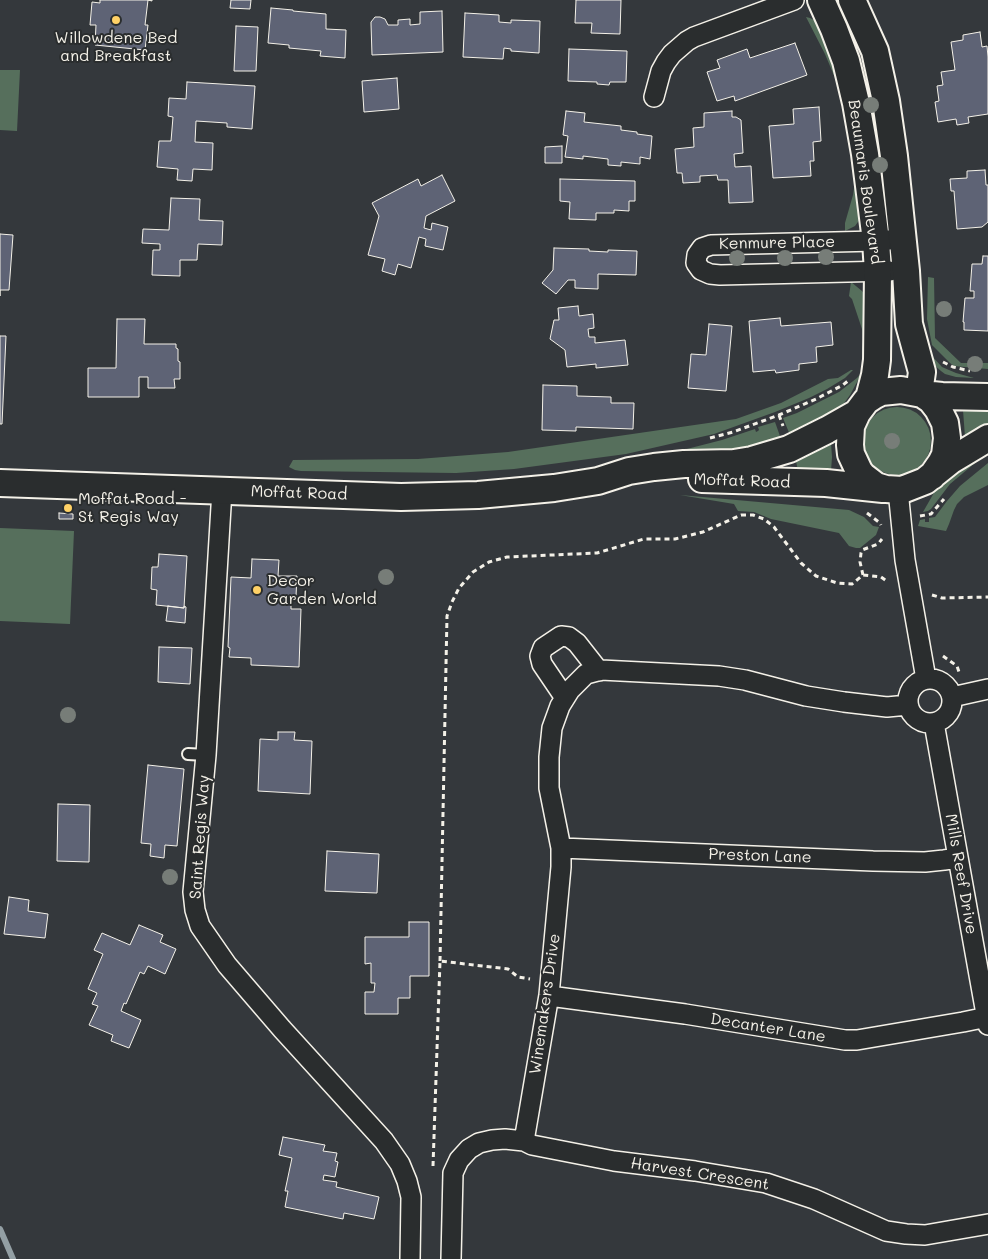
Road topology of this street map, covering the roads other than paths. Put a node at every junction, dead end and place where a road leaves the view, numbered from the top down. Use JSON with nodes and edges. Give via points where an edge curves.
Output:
{"nodes":[{"id":1,"x":794,"y":0,"type":"edge"},
{"id":2,"x":821,"y":0,"type":"edge"},
{"id":3,"x":852,"y":0,"type":"edge"},
{"id":4,"x":654,"y":97,"type":"dead end"},
{"id":5,"x":903,"y":239,"type":"junction"},
{"id":6,"x":876,"y":242,"type":"junction"},
{"id":7,"x":906,"y":271,"type":"junction"},
{"id":8,"x":878,"y":272,"type":"junction"},
{"id":9,"x":920,"y":393,"type":"junction"},
{"id":10,"x":988,"y":397,"type":"edge"},
{"id":11,"x":863,"y":405,"type":"junction"},
{"id":12,"x":988,"y":438,"type":"edge"},
{"id":13,"x":932,"y":476,"type":"junction"},
{"id":14,"x":598,"y":481,"type":"junction"},
{"id":15,"x":0,"y":483,"type":"edge"},
{"id":16,"x":222,"y":490,"type":"junction"},
{"id":17,"x":892,"y":490,"type":"junction"},
{"id":18,"x":598,"y":671,"type":"junction"},
{"id":19,"x":926,"y":679,"type":"junction"},
{"id":20,"x":988,"y":688,"type":"edge"},
{"id":21,"x":960,"y":695,"type":"junction"},
{"id":22,"x":565,"y":698,"type":"junction"},
{"id":23,"x":908,"y":705,"type":"junction"},
{"id":24,"x":934,"y":723,"type":"junction"},
{"id":25,"x":561,"y":848,"type":"junction"},
{"id":26,"x":958,"y":858,"type":"junction"},
{"id":27,"x":549,"y":988,"type":"junction"},
{"id":28,"x":987,"y":1021,"type":"edge"},
{"id":29,"x":524,"y":1141,"type":"junction"},
{"id":30,"x":988,"y":1224,"type":"edge"},
{"id":31,"x":410,"y":1259,"type":"edge"},
{"id":32,"x":451,"y":1259,"type":"edge"}],
"edges":[{"from":1,"to":4,"type":"street","via":[[694,37],[680,46],[661,72]]},
{"from":2,"to":6,"type":"main road","name":"Beaumaris Boulevard","via":[[846,60],[854,95]]},
{"from":3,"to":5,"type":"main road","name":"Beaumaris Boulevard","via":[[875,51],[886,102]]},
{"from":5,"to":6,"type":"street","name":"Kenmure Place"},
{"from":5,"to":7,"type":"main road","name":"Beaumaris Boulevard"},
{"from":6,"to":8,"type":"main road","name":"Beaumaris Boulevard"},
{"from":6,"to":8,"type":"street","name":"Kenmure Place","via":[[711,245],[697,254],[696,263],[701,270],[720,275]]},
{"from":7,"to":8,"type":"street","name":"Kenmure Place"},
{"from":7,"to":9,"type":"main road","name":"Beaumaris Boulevard","via":[[908,324],[922,372]]},
{"from":8,"to":11,"type":"main road","name":"Beaumaris Boulevard","via":[[877,360],[875,376]]},
{"from":9,"to":10,"type":"main road","name":"Moffat Road"},
{"from":9,"to":11,"type":"main road","name":"Moffat Road","via":[[888,391],[875,395]]},
{"from":9,"to":13,"type":"main road","via":[[931,400],[945,423],[945,455]]},
{"from":11,"to":14,"type":"main road","name":"Moffat Road","via":[[827,430],[767,456],[734,463],[629,470]]},
{"from":11,"to":17,"type":"main road","via":[[851,426],[851,454],[863,476],[876,486]]},
{"from":12,"to":13,"type":"main road","name":"Moffat Road"},
{"from":13,"to":17,"type":"main road","name":"Moffat Road","via":[[916,485]]},
{"from":14,"to":16,"type":"main road","name":"Moffat Road","via":[[458,496]]},
{"from":14,"to":17,"type":"main road","name":"Moffat Road","via":[[632,484],[678,480],[826,483]]},
{"from":15,"to":16,"type":"main road","name":"Moffat Road"},
{"from":16,"to":31,"type":"street","name":"Saint Regis Way","via":[[197,754],[194,910],[200,926],[227,965],[384,1141],[400,1164],[411,1197]]},
{"from":17,"to":19,"type":"street"},
{"from":18,"to":22,"type":"street","name":"Winemakers Drive","via":[[586,674]]},
{"from":18,"to":22,"type":"street","via":[[569,637],[561,636],[543,648],[542,664]]},
{"from":18,"to":23,"type":"street","via":[[719,676],[844,702],[887,707]]},
{"from":19,"to":21,"type":"street","via":[[943,682]]},
{"from":19,"to":23,"type":"street","via":[[912,688]]},
{"from":20,"to":21,"type":"street"},
{"from":21,"to":24,"type":"street","via":[[949,714]]},
{"from":22,"to":25,"type":"street","name":"Winemakers Drive","via":[[552,728],[548,757],[549,788]]},
{"from":23,"to":24,"type":"street","via":[[917,719]]},
{"from":24,"to":26,"type":"street","name":"Mills Reef Drive"},
{"from":25,"to":26,"type":"street","name":"Preston Lane","via":[[872,861],[925,862]]},
{"from":25,"to":27,"type":"street","name":"Winemakers Drive"},
{"from":26,"to":28,"type":"street","name":"Mills Reef Drive"},
{"from":27,"to":28,"type":"street","name":"Decanter Lane","via":[[557,997],[845,1040]]},
{"from":27,"to":29,"type":"street","name":"Winemakers Drive"},
{"from":29,"to":30,"type":"street","name":"Harvest Crescent","via":[[614,1161],[766,1183],[814,1199],[886,1231],[925,1234]]},
{"from":29,"to":32,"type":"street","via":[[479,1143],[459,1160],[453,1172]]}]}
